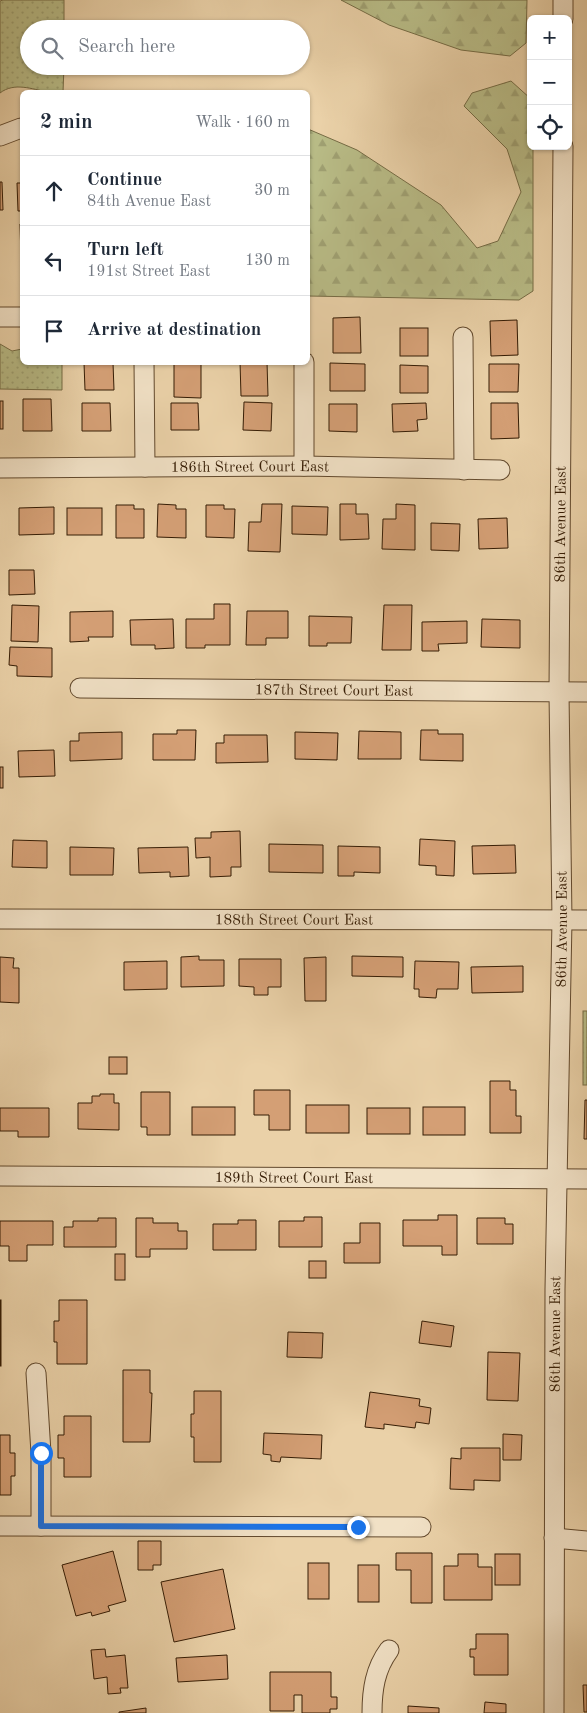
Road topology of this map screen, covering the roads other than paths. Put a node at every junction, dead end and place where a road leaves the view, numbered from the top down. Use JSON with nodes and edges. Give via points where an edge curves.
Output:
{"nodes":[{"id":1,"x":563,"y":0,"type":"edge"},
{"id":2,"x":563,"y":15,"type":"edge"},
{"id":3,"x":20,"y":128,"type":"edge"},
{"id":4,"x":0,"y":136,"type":"edge"},
{"id":5,"x":563,"y":150,"type":"edge"},
{"id":6,"x":0,"y":317,"type":"edge"},
{"id":7,"x":20,"y":317,"type":"edge"},
{"id":8,"x":463,"y":337,"type":"dead end"},
{"id":9,"x":144,"y":365,"type":"edge"},
{"id":10,"x":304,"y":365,"type":"edge"},
{"id":11,"x":304,"y":466,"type":"junction"},
{"id":12,"x":145,"y":467,"type":"junction"},
{"id":13,"x":0,"y":468,"type":"edge"},
{"id":14,"x":464,"y":470,"type":"junction"},
{"id":15,"x":500,"y":470,"type":"dead end"},
{"id":16,"x":80,"y":688,"type":"dead end"},
{"id":17,"x":559,"y":692,"type":"junction"},
{"id":18,"x":587,"y":692,"type":"edge"},
{"id":19,"x":0,"y":919,"type":"edge"},
{"id":20,"x":562,"y":920,"type":"junction"},
{"id":21,"x":587,"y":920,"type":"edge"},
{"id":22,"x":0,"y":1176,"type":"edge"},
{"id":23,"x":558,"y":1178,"type":"junction"},
{"id":24,"x":587,"y":1178,"type":"edge"},
{"id":25,"x":36,"y":1373,"type":"dead end"},
{"id":26,"x":0,"y":1526,"type":"edge"},
{"id":27,"x":41,"y":1526,"type":"junction"},
{"id":28,"x":421,"y":1527,"type":"dead end"},
{"id":29,"x":554,"y":1538,"type":"junction"},
{"id":30,"x":587,"y":1541,"type":"edge"},
{"id":31,"x":389,"y":1650,"type":"dead end"},
{"id":32,"x":372,"y":1713,"type":"edge"},
{"id":33,"x":554,"y":1713,"type":"edge"}],
"edges":[{"from":1,"to":2,"type":"street"},
{"from":3,"to":4,"type":"street"},
{"from":5,"to":17,"type":"street","name":"86th Avenue East"},
{"from":6,"to":7,"type":"street"},
{"from":8,"to":14,"type":"street"},
{"from":9,"to":12,"type":"street"},
{"from":10,"to":11,"type":"street"},
{"from":11,"to":12,"type":"street","name":"186th Street Court East"},
{"from":11,"to":14,"type":"street","name":"186th Street Court East"},
{"from":12,"to":13,"type":"street","name":"186th Street Court East"},
{"from":14,"to":15,"type":"street","name":"186th Street Court East"},
{"from":16,"to":17,"type":"street","name":"187th Street Court East"},
{"from":17,"to":18,"type":"street","name":"187th Street Court East"},
{"from":17,"to":20,"type":"street","name":"86th Avenue East"},
{"from":19,"to":20,"type":"street","name":"188th Street Court East"},
{"from":20,"to":21,"type":"street","name":"188th Street Court East"},
{"from":20,"to":23,"type":"street","name":"86th Avenue East"},
{"from":22,"to":23,"type":"street","name":"189th Street Court East"},
{"from":23,"to":24,"type":"street","name":"189th Street Court East"},
{"from":23,"to":29,"type":"street","name":"86th Avenue East"},
{"from":25,"to":27,"type":"street"},
{"from":26,"to":27,"type":"street"},
{"from":27,"to":28,"type":"street"},
{"from":29,"to":30,"type":"street"},
{"from":29,"to":33,"type":"street","name":"86th Avenue East"},
{"from":31,"to":32,"type":"street","via":[[374,1684]]}]}
